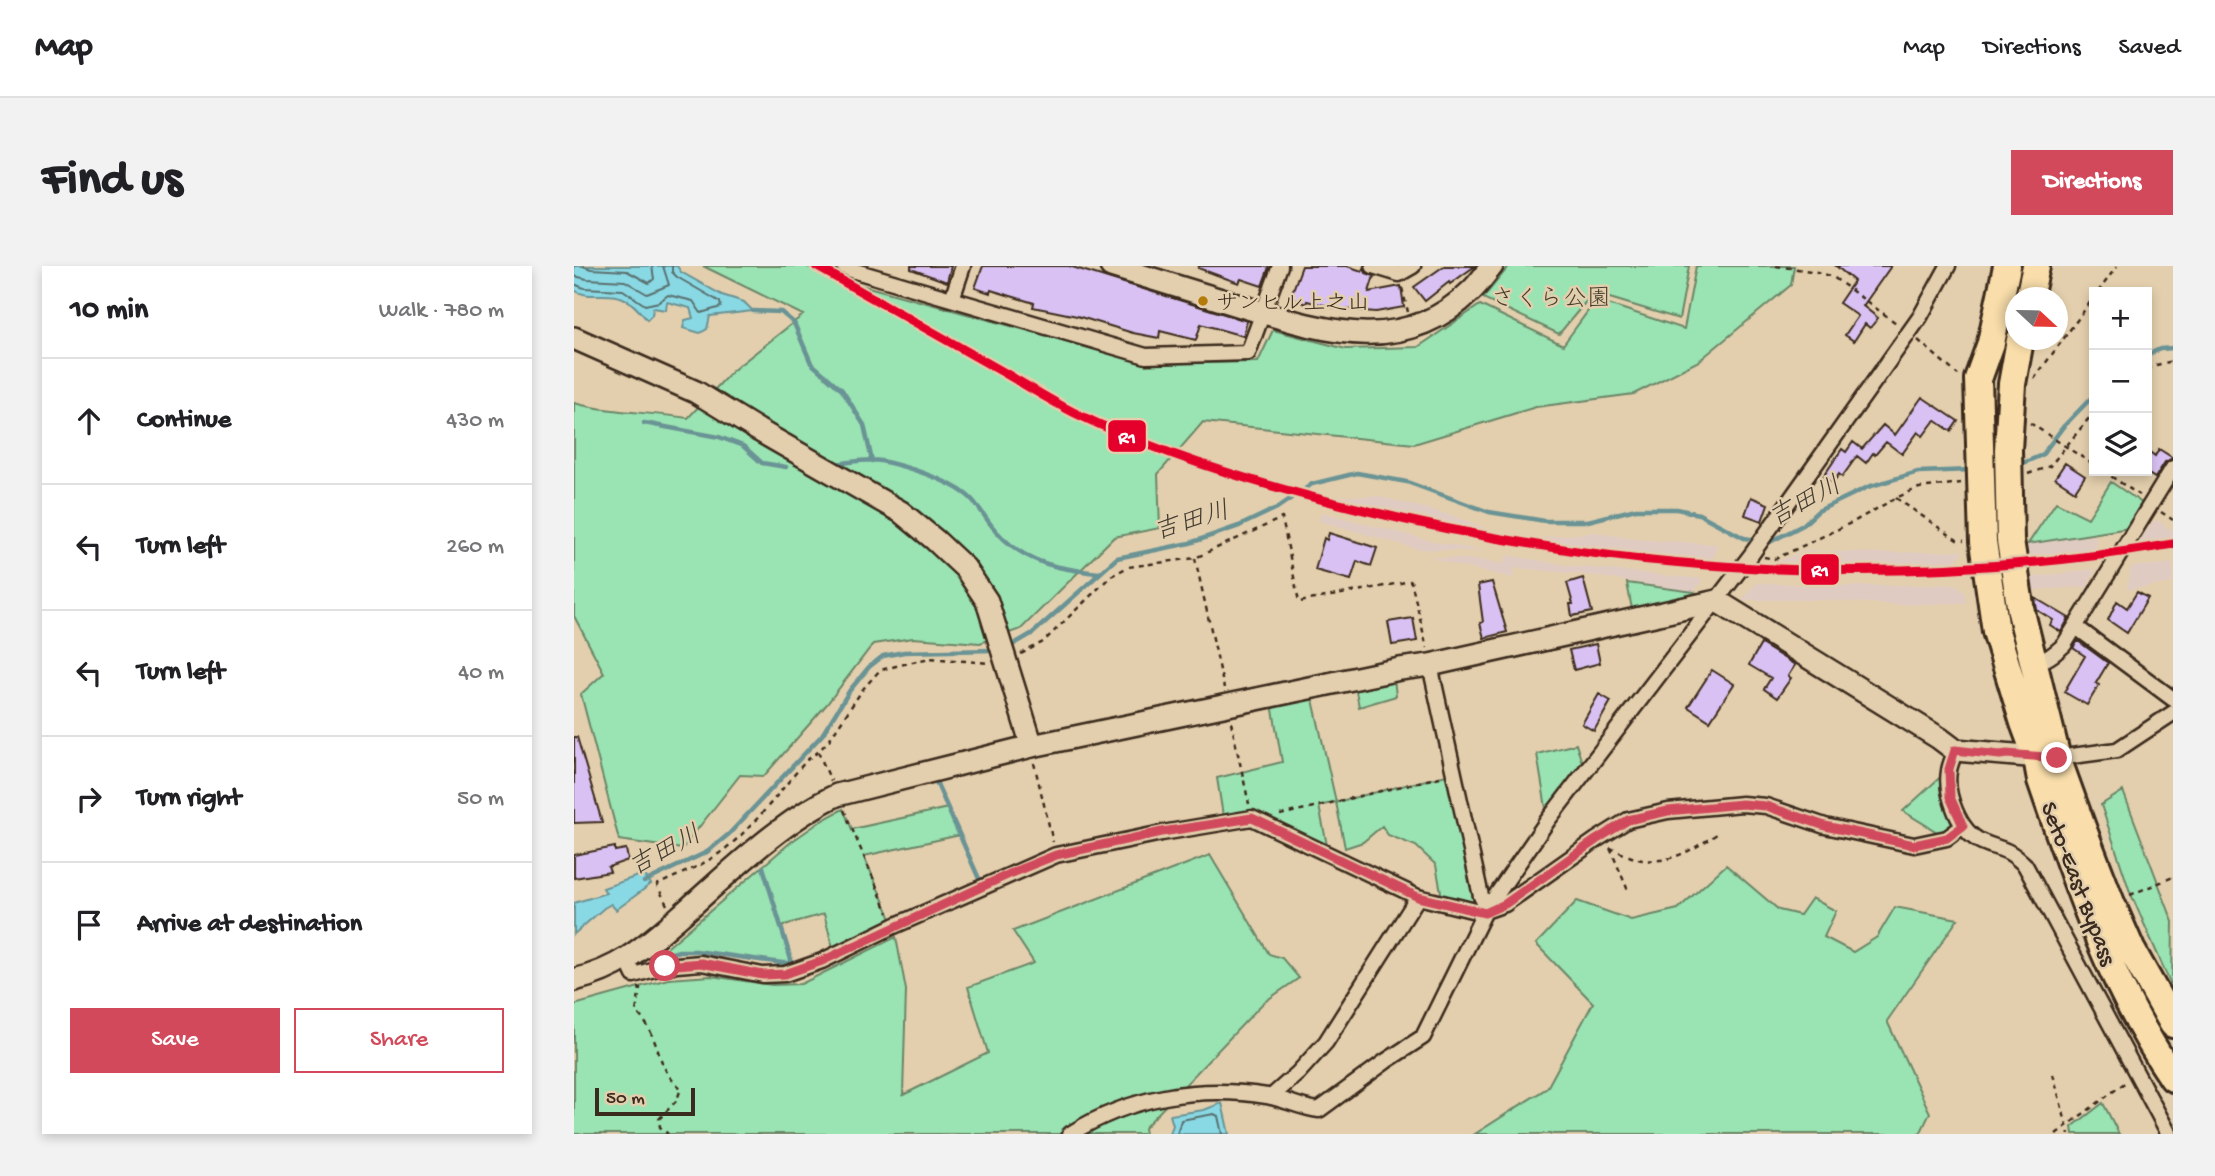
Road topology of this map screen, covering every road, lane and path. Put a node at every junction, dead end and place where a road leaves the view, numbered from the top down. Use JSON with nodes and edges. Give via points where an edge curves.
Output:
{"nodes":[{"id":1,"x":844,"y":266,"type":"edge"},
{"id":2,"x":963,"y":266,"type":"edge"},
{"id":3,"x":1111,"y":266,"type":"edge"},
{"id":4,"x":1280,"y":266,"type":"edge"},
{"id":5,"x":1373,"y":266,"type":"edge"},
{"id":6,"x":1413,"y":266,"type":"edge"},
{"id":7,"x":1492,"y":266,"type":"edge"},
{"id":8,"x":1776,"y":266,"type":"edge"},
{"id":9,"x":1948,"y":266,"type":"edge"},
{"id":10,"x":2007,"y":266,"type":"edge"},
{"id":11,"x":2036,"y":266,"type":"edge"},
{"id":12,"x":2117,"y":266,"type":"edge"},
{"id":13,"x":1818,"y":272,"type":"dead end"},
{"id":14,"x":1399,"y":274,"type":"junction"},
{"id":15,"x":2031,"y":287,"type":"edge"},
{"id":16,"x":2102,"y":287,"type":"edge"},
{"id":17,"x":952,"y":299,"type":"junction"},
{"id":18,"x":2089,"y":304,"type":"edge"},
{"id":19,"x":1264,"y":313,"type":"junction"},
{"id":20,"x":1412,"y":327,"type":"junction"},
{"id":21,"x":574,"y":338,"type":"edge"},
{"id":22,"x":2018,"y":350,"type":"edge"},
{"id":23,"x":2173,"y":361,"type":"edge"},
{"id":24,"x":2152,"y":367,"type":"edge"},
{"id":25,"x":2012,"y":384,"type":"junction"},
{"id":26,"x":2093,"y":413,"type":"edge"},
{"id":27,"x":2046,"y":434,"type":"dead end"},
{"id":28,"x":2066,"y":446,"type":"junction"},
{"id":29,"x":2089,"y":462,"type":"edge"},
{"id":30,"x":2173,"y":468,"type":"edge"},
{"id":31,"x":2109,"y":476,"type":"edge"},
{"id":32,"x":1980,"y":480,"type":"junction"},
{"id":33,"x":2008,"y":482,"type":"junction"},
{"id":34,"x":1896,"y":498,"type":"junction"},
{"id":35,"x":2151,"y":505,"type":"junction"},
{"id":36,"x":2173,"y":520,"type":"edge"},
{"id":37,"x":1983,"y":542,"type":"junction"},
{"id":38,"x":1751,"y":555,"type":"junction"},
{"id":39,"x":1195,"y":558,"type":"junction"},
{"id":40,"x":1717,"y":601,"type":"junction"},
{"id":41,"x":2076,"y":627,"type":"junction"},
{"id":42,"x":1004,"y":651,"type":"junction"},
{"id":43,"x":2033,"y":663,"type":"junction"},
{"id":44,"x":1430,"y":665,"type":"junction"},
{"id":45,"x":2173,"y":699,"type":"edge"},
{"id":46,"x":1227,"y":707,"type":"junction"},
{"id":47,"x":2173,"y":713,"type":"edge"},
{"id":48,"x":1032,"y":746,"type":"junction"},
{"id":49,"x":1955,"y":750,"type":"junction"},
{"id":50,"x":818,"y":752,"type":"junction"},
{"id":51,"x":2047,"y":758,"type":"junction"},
{"id":52,"x":1455,"y":773,"type":"junction"},
{"id":53,"x":837,"y":795,"type":"junction"},
{"id":54,"x":1252,"y":818,"type":"junction"},
{"id":55,"x":1963,"y":826,"type":"junction"},
{"id":56,"x":1720,"y":832,"type":"dead end"},
{"id":57,"x":1056,"y":855,"type":"junction"},
{"id":58,"x":2173,"y":877,"type":"edge"},
{"id":59,"x":1629,"y":893,"type":"dead end"},
{"id":60,"x":1418,"y":897,"type":"junction"},
{"id":61,"x":2110,"y":903,"type":"junction"},
{"id":62,"x":1486,"y":911,"type":"junction"},
{"id":63,"x":678,"y":918,"type":"junction"},
{"id":64,"x":894,"y":926,"type":"junction"},
{"id":65,"x":631,"y":967,"type":"junction"},
{"id":66,"x":574,"y":980,"type":"edge"},
{"id":67,"x":2173,"y":1024,"type":"edge"},
{"id":68,"x":2053,"y":1074,"type":"dead end"},
{"id":69,"x":2137,"y":1074,"type":"junction"},
{"id":70,"x":2173,"y":1078,"type":"edge"},
{"id":71,"x":1271,"y":1097,"type":"junction"},
{"id":72,"x":2068,"y":1125,"type":"junction"},
{"id":73,"x":2169,"y":1126,"type":"edge"},
{"id":74,"x":668,"y":1134,"type":"edge"},
{"id":75,"x":1070,"y":1134,"type":"edge"},
{"id":76,"x":2056,"y":1134,"type":"edge"},
{"id":77,"x":2069,"y":1134,"type":"edge"}],
"edges":[{"from":1,"to":17,"type":"street"},
{"from":2,"to":17,"type":"street"},
{"from":3,"to":19,"type":"street"},
{"from":4,"to":19,"type":"street"},
{"from":5,"to":14,"type":"street"},
{"from":6,"to":14,"type":"street"},
{"from":7,"to":20,"type":"street","via":[[1445,312]]},
{"from":8,"to":13,"type":"path"},
{"from":9,"to":38,"type":"street","via":[[1909,332]]},
{"from":10,"to":32,"type":"highway","name":"Seto-East Bypass","via":[[1991,343],[1978,379]]},
{"from":11,"to":15,"type":"highway"},
{"from":12,"to":16,"type":"path"},
{"from":14,"to":20,"type":"path"},
{"from":17,"to":19,"type":"street","via":[[1146,356],[1248,353]]},
{"from":18,"to":25,"type":"path","via":[[2030,384]]},
{"from":19,"to":20,"type":"street","via":[[1348,334]]},
{"from":21,"to":42,"type":"street","via":[[696,392],[901,512],[965,568],[987,601]]},
{"from":22,"to":25,"type":"highway","name":"Seto-East Bypass"},
{"from":23,"to":24,"type":"path"},
{"from":25,"to":33,"type":"highway","name":"Seto-East Bypass"},
{"from":26,"to":28,"type":"path"},
{"from":27,"to":28,"type":"path"},
{"from":28,"to":29,"type":"path"},
{"from":28,"to":33,"type":"path","via":[[2050,466]]},
{"from":30,"to":35,"type":"street"},
{"from":31,"to":35,"type":"path"},
{"from":32,"to":34,"type":"path","via":[[1919,488]]},
{"from":32,"to":37,"type":"highway","name":"Seto-East Bypass"},
{"from":33,"to":43,"type":"highway","name":"Seto-East Bypass","via":[[2010,540]]},
{"from":34,"to":37,"type":"path","via":[[1957,540]]},
{"from":34,"to":38,"type":"path","via":[[1774,559]]},
{"from":35,"to":36,"type":"path"},
{"from":35,"to":41,"type":"street"},
{"from":37,"to":51,"type":"highway","name":"Seto-East Bypass","via":[[1996,631],[2024,723]]},
{"from":38,"to":40,"type":"street"},
{"from":39,"to":42,"type":"path","via":[[1128,567],[1111,576],[1043,642]]},
{"from":39,"to":44,"type":"path","via":[[1282,518],[1299,602],[1411,581]]},
{"from":39,"to":46,"type":"path"},
{"from":40,"to":44,"type":"street"},
{"from":40,"to":49,"type":"street"},
{"from":40,"to":62,"type":"street","via":[[1548,820]]},
{"from":41,"to":43,"type":"street","via":[[2052,656]]},
{"from":41,"to":45,"type":"street"},
{"from":42,"to":48,"type":"street"},
{"from":42,"to":50,"type":"path","via":[[989,663],[929,658],[880,670]]},
{"from":43,"to":51,"type":"highway","name":"Seto-East Bypass"},
{"from":44,"to":46,"type":"street"},
{"from":44,"to":52,"type":"street"},
{"from":46,"to":48,"type":"street"},
{"from":46,"to":54,"type":"path"},
{"from":47,"to":51,"type":"street","via":[[2117,750]]},
{"from":48,"to":53,"type":"street"},
{"from":48,"to":57,"type":"path"},
{"from":49,"to":51,"type":"street"},
{"from":49,"to":55,"type":"street","via":[[1949,769],[1950,797]]},
{"from":50,"to":53,"type":"path"},
{"from":50,"to":63,"type":"path","via":[[725,849],[657,885]]},
{"from":51,"to":61,"type":"highway","name":"Seto-East Bypass"},
{"from":51,"to":70,"type":"highway","name":"Seto-East Bypass","via":[[2041,780],[2092,925],[2129,1004]]},
{"from":52,"to":54,"type":"path"},
{"from":52,"to":62,"type":"street"},
{"from":53,"to":63,"type":"street","via":[[815,805],[778,833]]},
{"from":53,"to":64,"type":"path"},
{"from":54,"to":57,"type":"street"},
{"from":54,"to":60,"type":"street"},
{"from":55,"to":62,"type":"street","via":[[1947,838],[1914,845],[1825,826],[1766,806],[1668,811],[1628,820],[1505,904]]},
{"from":55,"to":69,"type":"street","via":[[1979,841],[2004,848],[2025,865]]},
{"from":56,"to":59,"type":"path","via":[[1670,860],[1640,860],[1610,848]]},
{"from":57,"to":64,"type":"street"},
{"from":58,"to":61,"type":"path"},
{"from":60,"to":62,"type":"street"},
{"from":60,"to":71,"type":"street","via":[[1326,1042]]},
{"from":61,"to":67,"type":"highway","name":"Seto-East Bypass"},
{"from":62,"to":71,"type":"street","via":[[1423,1037],[1319,1110]]},
{"from":63,"to":65,"type":"street"},
{"from":64,"to":65,"type":"street","via":[[785,974],[763,975],[701,963]]},
{"from":65,"to":66,"type":"street"},
{"from":65,"to":74,"type":"path","via":[[633,987],[640,988],[636,1012],[648,1022],[663,1066],[681,1088],[677,1100],[659,1119]]},
{"from":68,"to":72,"type":"path"},
{"from":69,"to":72,"type":"path"},
{"from":69,"to":73,"type":"street"},
{"from":71,"to":75,"type":"street","via":[[1225,1090],[1178,1094],[1123,1107]]},
{"from":72,"to":76,"type":"path"},
{"from":72,"to":77,"type":"path"}]}
